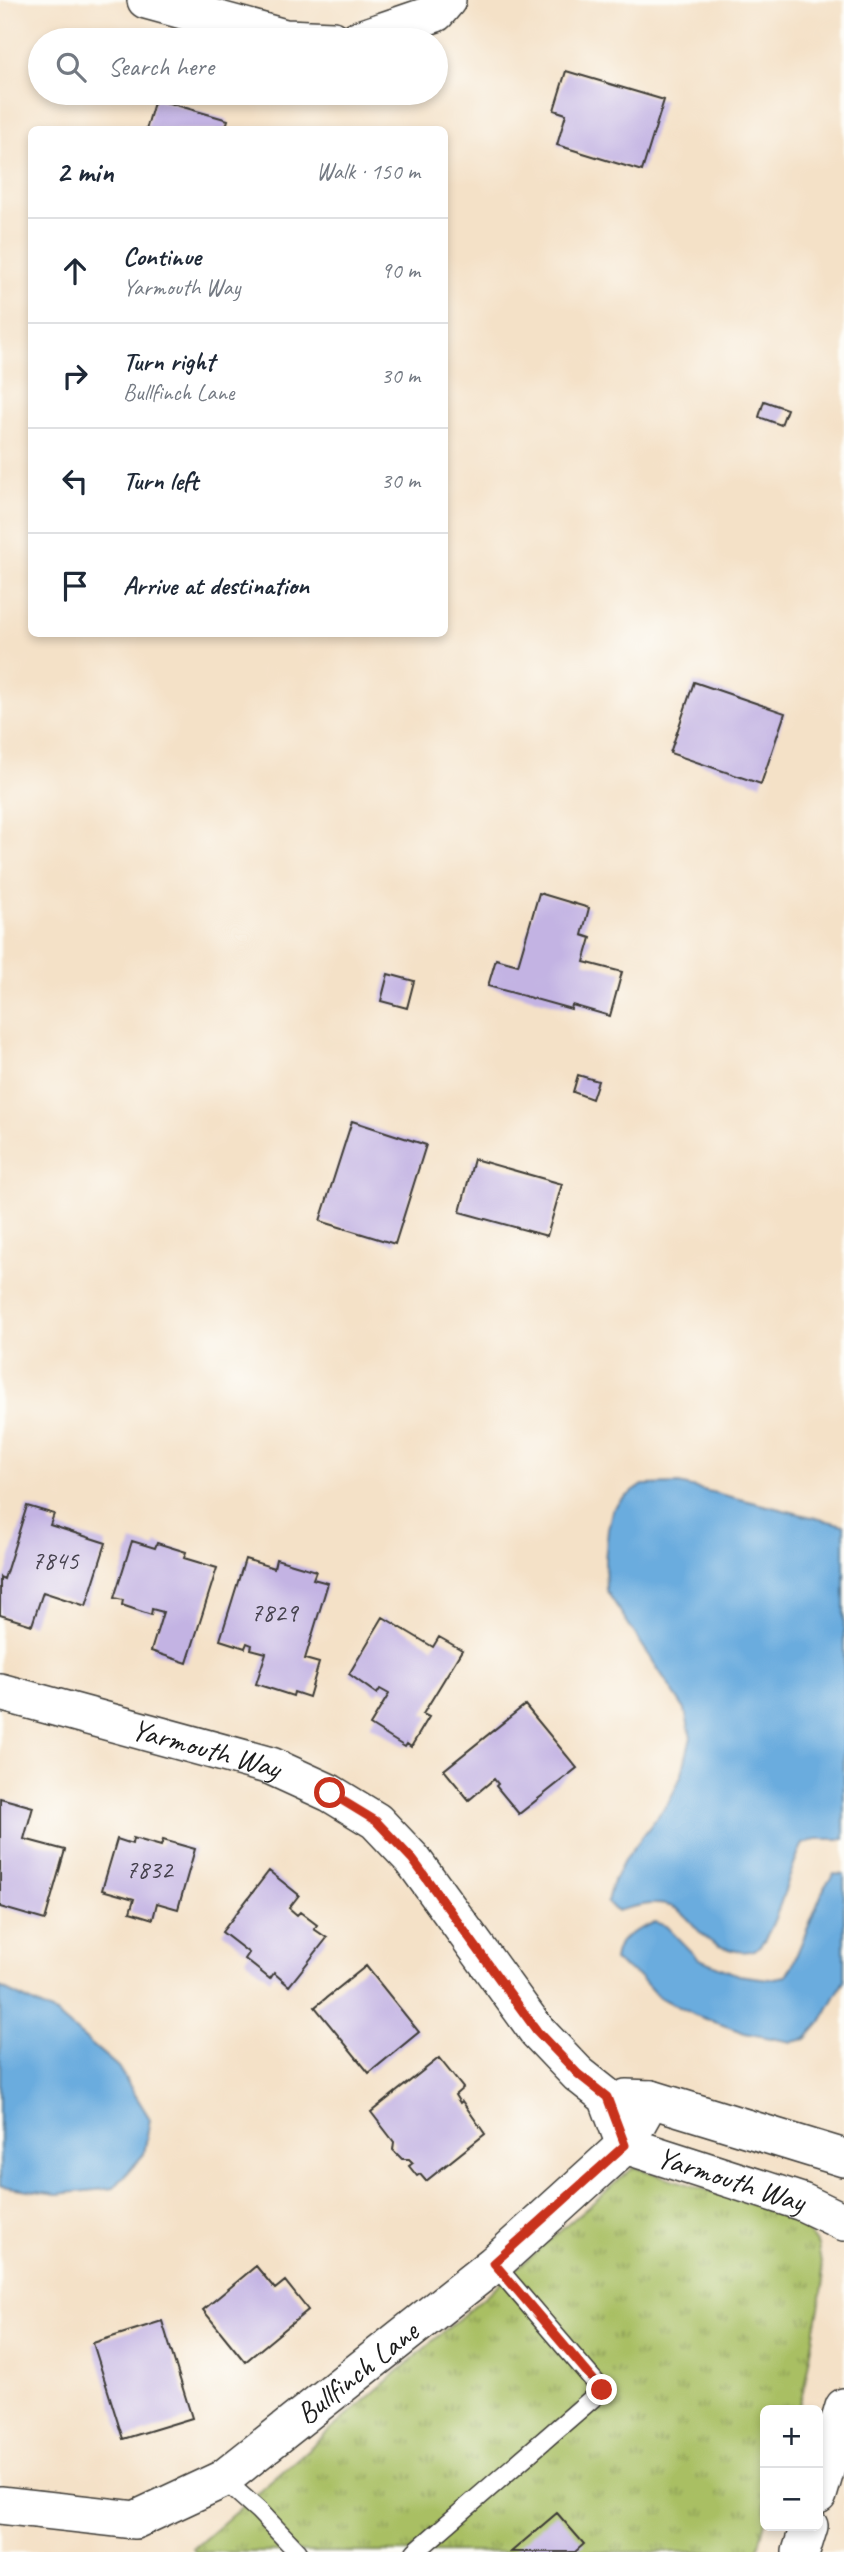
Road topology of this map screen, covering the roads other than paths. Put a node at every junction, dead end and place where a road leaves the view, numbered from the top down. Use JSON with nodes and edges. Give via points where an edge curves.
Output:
{"nodes":[{"id":1,"x":146,"y":0,"type":"edge"},
{"id":2,"x":447,"y":0,"type":"edge"},
{"id":3,"x":248,"y":28,"type":"edge"},
{"id":4,"x":392,"y":28,"type":"edge"},
{"id":5,"x":0,"y":1692,"type":"edge"},
{"id":6,"x":607,"y":2097,"type":"junction"},
{"id":7,"x":651,"y":2099,"type":"junction"},
{"id":8,"x":625,"y":2145,"type":"junction"},
{"id":9,"x":844,"y":2158,"type":"edge"},
{"id":10,"x":844,"y":2222,"type":"edge"},
{"id":11,"x":494,"y":2263,"type":"junction"},
{"id":12,"x":844,"y":2407,"type":"edge"},
{"id":13,"x":823,"y":2478,"type":"edge"},
{"id":14,"x":223,"y":2479,"type":"junction"},
{"id":15,"x":0,"y":2505,"type":"edge"},
{"id":16,"x":807,"y":2531,"type":"edge"},
{"id":17,"x":298,"y":2552,"type":"edge"},
{"id":18,"x":415,"y":2552,"type":"edge"},
{"id":19,"x":801,"y":2552,"type":"edge"}],
"edges":[{"from":1,"to":3,"type":"street"},
{"from":2,"to":4,"type":"street","via":[[436,13]]},
{"from":5,"to":6,"type":"street","name":"Yarmouth Way","via":[[271,1766],[376,1821],[413,1860],[537,2031]]},
{"from":6,"to":7,"type":"street","name":"Yarmouth Way"},
{"from":6,"to":8,"type":"street","name":"Yarmouth Way"},
{"from":7,"to":8,"type":"street","name":"Bullfinch Lane"},
{"from":7,"to":9,"type":"street","name":"Yarmouth Way"},
{"from":8,"to":10,"type":"street","name":"Yarmouth Way","via":[[802,2202]]},
{"from":8,"to":11,"type":"street","name":"Bullfinch Lane"},
{"from":11,"to":14,"type":"street","name":"Bullfinch Lane"},
{"from":11,"to":18,"type":"lane","via":[[602,2390]]},
{"from":12,"to":13,"type":"street"},
{"from":14,"to":15,"type":"street","name":"Bullfinch Lane","via":[[135,2521]]},
{"from":14,"to":17,"type":"lane"},
{"from":16,"to":19,"type":"street"}]}
